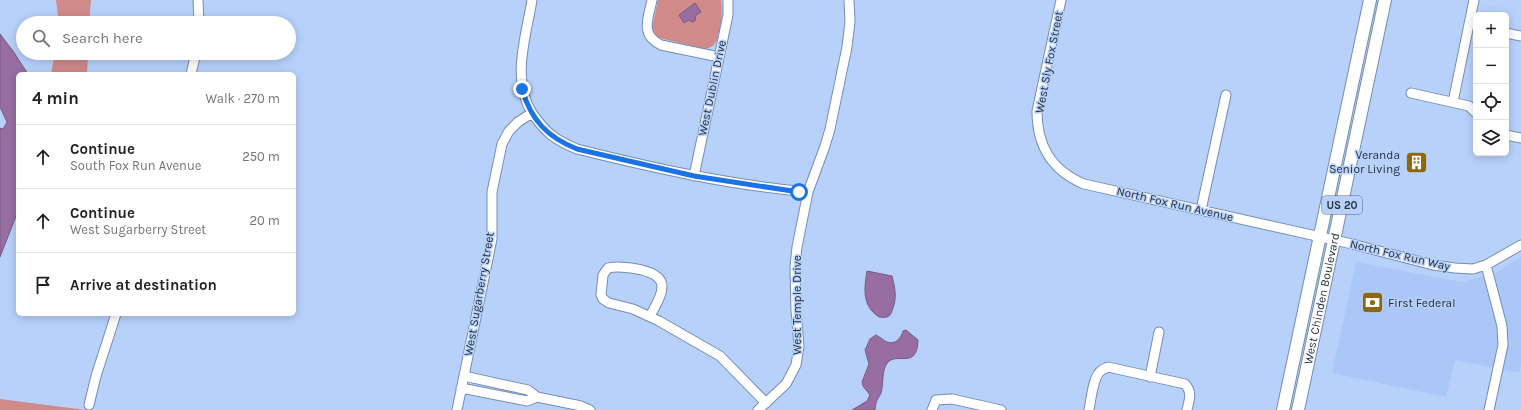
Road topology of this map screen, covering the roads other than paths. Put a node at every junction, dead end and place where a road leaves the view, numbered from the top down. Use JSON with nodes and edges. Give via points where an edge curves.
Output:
{"nodes":[{"id":1,"x":198,"y":0,"type":"edge"},
{"id":2,"x":532,"y":0,"type":"edge"},
{"id":3,"x":652,"y":0,"type":"edge"},
{"id":4,"x":728,"y":0,"type":"edge"},
{"id":5,"x":850,"y":0,"type":"edge"},
{"id":6,"x":1061,"y":0,"type":"edge"},
{"id":7,"x":1370,"y":0,"type":"edge"},
{"id":8,"x":1385,"y":0,"type":"edge"},
{"id":9,"x":1474,"y":0,"type":"edge"},
{"id":10,"x":199,"y":16,"type":"edge"},
{"id":11,"x":1472,"y":27,"type":"edge"},
{"id":12,"x":1509,"y":34,"type":"edge"},
{"id":13,"x":1521,"y":36,"type":"edge"},
{"id":14,"x":719,"y":57,"type":"junction"},
{"id":15,"x":194,"y":60,"type":"edge"},
{"id":16,"x":191,"y":72,"type":"edge"},
{"id":17,"x":1411,"y":93,"type":"dead end"},
{"id":18,"x":1226,"y":95,"type":"dead end"},
{"id":19,"x":1453,"y":102,"type":"junction"},
{"id":20,"x":1473,"y":110,"type":"edge"},
{"id":21,"x":532,"y":113,"type":"junction"},
{"id":22,"x":1509,"y":136,"type":"edge"},
{"id":23,"x":1521,"y":138,"type":"edge"},
{"id":24,"x":1043,"y":148,"type":"joint"},
{"id":25,"x":694,"y":176,"type":"junction"},
{"id":26,"x":808,"y":192,"type":"junction"},
{"id":27,"x":1201,"y":210,"type":"junction"},
{"id":28,"x":1321,"y":237,"type":"junction"},
{"id":29,"x":1335,"y":240,"type":"junction"},
{"id":30,"x":1521,"y":244,"type":"edge"},
{"id":31,"x":1486,"y":265,"type":"junction"},
{"id":32,"x":115,"y":316,"type":"edge"},
{"id":33,"x":650,"y":316,"type":"junction"},
{"id":34,"x":1159,"y":332,"type":"dead end"},
{"id":35,"x":464,"y":376,"type":"junction"},
{"id":36,"x":1150,"y":377,"type":"junction"},
{"id":37,"x":462,"y":388,"type":"junction"},
{"id":38,"x":537,"y":397,"type":"junction"},
{"id":39,"x":766,"y":403,"type":"junction"},
{"id":40,"x":89,"y":405,"type":"dead end"},
{"id":41,"x":457,"y":410,"type":"edge"},
{"id":42,"x":590,"y":410,"type":"edge"},
{"id":43,"x":758,"y":410,"type":"edge"},
{"id":44,"x":932,"y":410,"type":"edge"},
{"id":45,"x":1001,"y":410,"type":"edge"},
{"id":46,"x":1089,"y":410,"type":"edge"},
{"id":47,"x":1187,"y":410,"type":"edge"},
{"id":48,"x":1283,"y":410,"type":"edge"},
{"id":49,"x":1298,"y":410,"type":"edge"},
{"id":50,"x":1489,"y":410,"type":"edge"}],
"edges":[{"from":1,"to":10,"type":"street"},
{"from":2,"to":21,"type":"street","via":[[520,67],[522,89],[526,104]]},
{"from":3,"to":14,"type":"street","via":[[647,30],[648,37],[653,42]]},
{"from":4,"to":14,"type":"street","name":"West Dublin Drive","via":[[728,15]]},
{"from":5,"to":26,"type":"street","name":"West Temple Drive","via":[[848,47],[843,70],[825,146]]},
{"from":6,"to":24,"type":"street","name":"West Sly Fox Street","via":[[1037,112],[1037,126]]},
{"from":7,"to":28,"type":"main road","name":"West Chinden Boulevard","number":"US 20"},
{"from":8,"to":29,"type":"main road","name":"West Chinden Boulevard","number":"US 20"},
{"from":9,"to":11,"type":"street"},
{"from":11,"to":19,"type":"street"},
{"from":12,"to":13,"type":"street"},
{"from":14,"to":25,"type":"street","name":"West Dublin Drive"},
{"from":15,"to":16,"type":"street"},
{"from":17,"to":19,"type":"street"},
{"from":18,"to":27,"type":"street"},
{"from":19,"to":20,"type":"street","via":[[1468,106]]},
{"from":21,"to":25,"type":"street","via":[[544,130],[562,143],[577,149]]},
{"from":21,"to":35,"type":"street","name":"West Sugarberry Street","via":[[509,131],[502,144],[492,192],[492,239]]},
{"from":22,"to":23,"type":"street"},
{"from":24,"to":27,"type":"street","name":"North Fox Run Avenue","via":[[1058,168],[1084,184]]},
{"from":25,"to":26,"type":"street"},
{"from":26,"to":39,"type":"street","name":"West Temple Drive","via":[[795,267],[799,346],[796,364],[786,384]]},
{"from":27,"to":28,"type":"street","name":"North Fox Run Avenue"},
{"from":28,"to":29,"type":"street","name":"North Fox Run Way"},
{"from":28,"to":48,"type":"main road","name":"West Chinden Boulevard","number":"US 20"},
{"from":29,"to":31,"type":"street","name":"North Fox Run Way","via":[[1440,266],[1473,269]]},
{"from":29,"to":49,"type":"main road","name":"West Chinden Boulevard","number":"US 20"},
{"from":30,"to":31,"type":"street","name":"North Fox Run Way"},
{"from":31,"to":50,"type":"street","via":[[1502,326],[1503,345]]},
{"from":32,"to":40,"type":"street"},
{"from":33,"to":33,"type":"street","via":[[603,299],[603,274],[608,268],[621,267],[646,271],[657,276],[662,287]]},
{"from":33,"to":39,"type":"street","via":[[720,356]]},
{"from":34,"to":36,"type":"street"},
{"from":35,"to":37,"type":"street","name":"West Sugarberry Street"},
{"from":35,"to":38,"type":"street","via":[[528,390]]},
{"from":36,"to":46,"type":"street","via":[[1108,367],[1101,370],[1094,382]]},
{"from":36,"to":47,"type":"street","via":[[1185,384],[1190,389]]},
{"from":37,"to":38,"type":"street","via":[[527,401]]},
{"from":37,"to":41,"type":"street","name":"West Sugarberry Street"},
{"from":38,"to":42,"type":"street"},
{"from":39,"to":43,"type":"street","name":"West Temple Drive"},
{"from":44,"to":45,"type":"street","via":[[936,400],[952,399]]}]}
